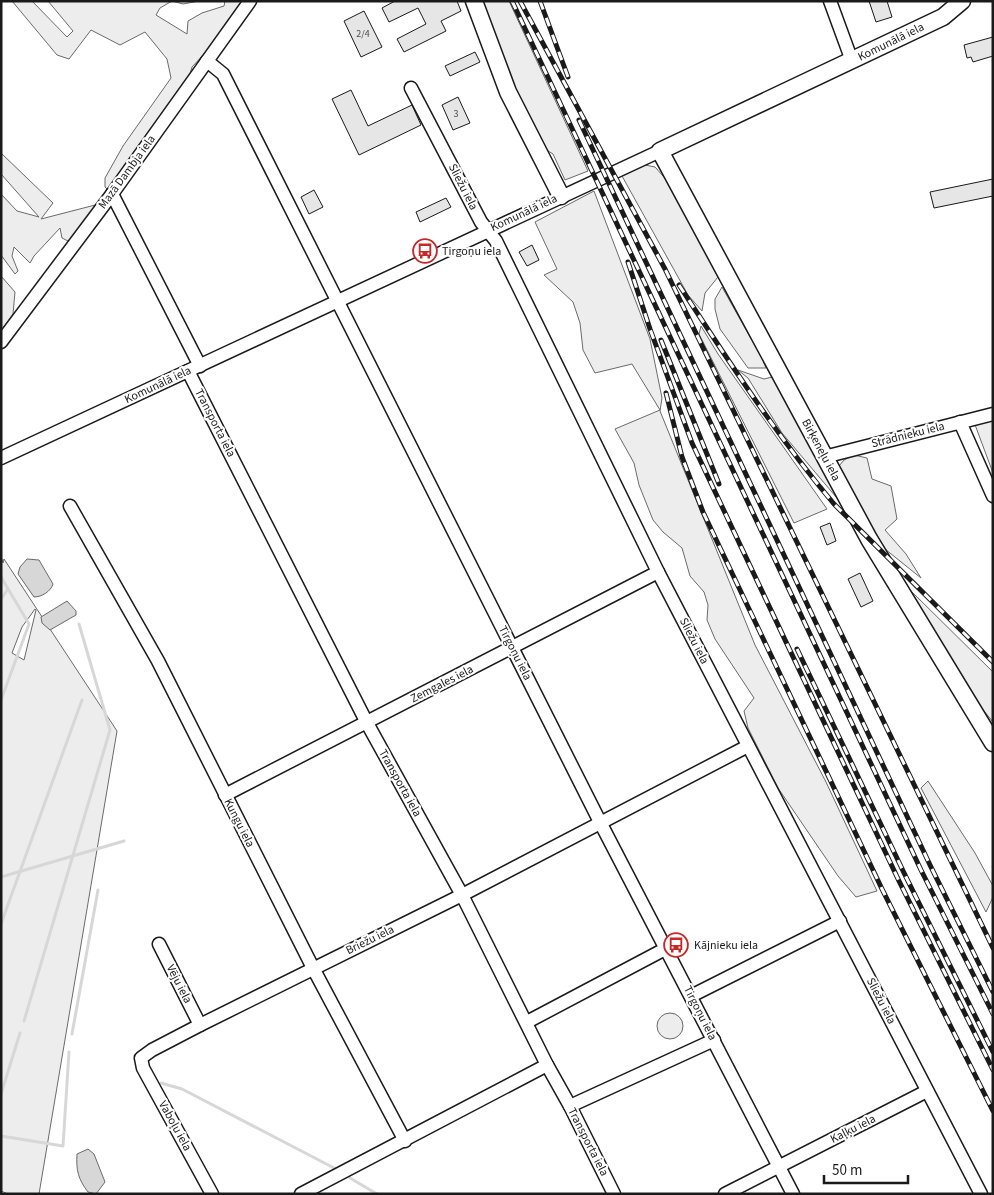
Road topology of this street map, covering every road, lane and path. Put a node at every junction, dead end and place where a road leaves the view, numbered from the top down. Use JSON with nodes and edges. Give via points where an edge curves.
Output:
{"nodes":[{"id":1,"x":250,"y":1,"type":"edge"},
{"id":2,"x":474,"y":1,"type":"edge"},
{"id":3,"x":830,"y":1,"type":"edge"},
{"id":4,"x":962,"y":1,"type":"edge"},
{"id":5,"x":207,"y":61,"type":"junction"},
{"id":6,"x":852,"y":61,"type":"junction"},
{"id":7,"x":411,"y":88,"type":"dead end"},
{"id":8,"x":660,"y":151,"type":"junction"},
{"id":9,"x":112,"y":194,"type":"junction"},
{"id":10,"x":561,"y":196,"type":"junction"},
{"id":11,"x":487,"y":230,"type":"junction"},
{"id":12,"x":336,"y":302,"type":"junction"},
{"id":13,"x":1,"y":342,"type":"edge"},
{"id":14,"x":194,"y":368,"type":"junction"},
{"id":15,"x":993,"y":414,"type":"edge"},
{"id":16,"x":960,"y":422,"type":"junction"},
{"id":17,"x":824,"y":457,"type":"junction"},
{"id":18,"x":1,"y":458,"type":"edge"},
{"id":19,"x":993,"y":496,"type":"edge"},
{"id":20,"x":70,"y":506,"type":"dead end"},
{"id":21,"x":658,"y":572,"type":"junction"},
{"id":22,"x":512,"y":648,"type":"junction"},
{"id":23,"x":367,"y":723,"type":"junction"},
{"id":24,"x":993,"y":743,"type":"edge"},
{"id":25,"x":748,"y":746,"type":"junction"},
{"id":26,"x":225,"y":795,"type":"junction"},
{"id":27,"x":600,"y":822,"type":"junction"},
{"id":28,"x":462,"y":894,"type":"junction"},
{"id":29,"x":840,"y":921,"type":"junction"},
{"id":30,"x":159,"y":944,"type":"dead end"},
{"id":31,"x":667,"y":948,"type":"junction"},
{"id":32,"x":313,"y":968,"type":"junction"},
{"id":33,"x":691,"y":996,"type":"junction"},
{"id":34,"x":527,"y":1022,"type":"junction"},
{"id":35,"x":200,"y":1025,"type":"junction"},
{"id":36,"x":714,"y":1040,"type":"junction"},
{"id":37,"x":141,"y":1058,"type":"joint"},
{"id":38,"x":547,"y":1065,"type":"junction"},
{"id":39,"x":928,"y":1091,"type":"junction"},
{"id":40,"x":570,"y":1106,"type":"junction"},
{"id":41,"x":405,"y":1141,"type":"junction"},
{"id":42,"x":779,"y":1166,"type":"junction"},
{"id":43,"x":212,"y":1194,"type":"edge"},
{"id":44,"x":301,"y":1194,"type":"edge"},
{"id":45,"x":614,"y":1194,"type":"edge"},
{"id":46,"x":725,"y":1194,"type":"edge"},
{"id":47,"x":793,"y":1194,"type":"edge"},
{"id":48,"x":981,"y":1194,"type":"edge"}],
"edges":[{"from":1,"to":5,"type":"street","name":"Mazā Dambja iela"},
{"from":2,"to":10,"type":"main road","via":[[508,92]]},
{"from":3,"to":6,"type":"street"},
{"from":4,"to":6,"type":"main road","name":"Komunālā iela","via":[[943,17]]},
{"from":5,"to":9,"type":"street","name":"Mazā Dambja iela"},
{"from":5,"to":12,"type":"street","name":"Tirgoņu iela","via":[[222,74]]},
{"from":6,"to":8,"type":"main road","name":"Komunālā iela"},
{"from":7,"to":11,"type":"street","name":"Sliežu iela"},
{"from":8,"to":10,"type":"street","name":"Komunālā iela"},
{"from":8,"to":17,"type":"main road","name":"Birķeneļu iela"},
{"from":9,"to":13,"type":"street","name":"Mazā Dambja iela"},
{"from":9,"to":14,"type":"street","name":"Transporta iela"},
{"from":10,"to":11,"type":"street","name":"Komunālā iela"},
{"from":11,"to":12,"type":"street","name":"Komunālā iela"},
{"from":11,"to":21,"type":"street","name":"Sliežu iela","via":[[496,241]]},
{"from":12,"to":14,"type":"street","name":"Komunālā iela"},
{"from":12,"to":22,"type":"street","name":"Tirgoņu iela"},
{"from":14,"to":18,"type":"street","name":"Komunālā iela"},
{"from":14,"to":23,"type":"street","name":"Transporta iela"},
{"from":15,"to":16,"type":"street","name":"Strādnieku iela"},
{"from":16,"to":17,"type":"street","name":"Strādnieku iela"},
{"from":16,"to":19,"type":"street"},
{"from":17,"to":24,"type":"main road","name":"Birķeneļu iela","via":[[910,610]]},
{"from":20,"to":26,"type":"street","name":"Kungu iela","via":[[158,661]]},
{"from":21,"to":22,"type":"street","name":"Zemgales iela"},
{"from":21,"to":25,"type":"street","name":"Sliežu iela"},
{"from":22,"to":23,"type":"street","name":"Zemgales iela"},
{"from":22,"to":27,"type":"street","name":"Tirgoņu iela"},
{"from":23,"to":26,"type":"street","name":"Zemgales iela"},
{"from":23,"to":28,"type":"street","name":"Transporta iela"},
{"from":25,"to":27,"type":"street","name":"Briežu iela"},
{"from":25,"to":29,"type":"street","name":"Sliežu iela"},
{"from":26,"to":32,"type":"street","name":"Kungu iela"},
{"from":27,"to":28,"type":"street","name":"Briežu iela"},
{"from":27,"to":31,"type":"street","name":"Tirgoņu iela"},
{"from":28,"to":32,"type":"street","name":"Briežu iela"},
{"from":28,"to":34,"type":"street","name":"Transporta iela"},
{"from":29,"to":33,"type":"street"},
{"from":29,"to":39,"type":"street","name":"Sliežu iela"},
{"from":30,"to":35,"type":"street","name":"Vēju iela"},
{"from":31,"to":33,"type":"street","name":"Tirgoņu iela"},
{"from":31,"to":34,"type":"street"},
{"from":32,"to":35,"type":"street","name":"Briežu iela"},
{"from":32,"to":41,"type":"street","name":"Kungu iela"},
{"from":33,"to":36,"type":"street","name":"Tirgoņu iela"},
{"from":34,"to":38,"type":"street","name":"Transporta iela"},
{"from":35,"to":37,"type":"street","name":"Briežu iela"},
{"from":36,"to":40,"type":"street"},
{"from":36,"to":42,"type":"street","name":"Tirgoņu iela"},
{"from":37,"to":43,"type":"street","name":"Vaboļu iela","via":[[143,1068]]},
{"from":38,"to":40,"type":"street","name":"Transporta iela"},
{"from":38,"to":41,"type":"street"},
{"from":39,"to":42,"type":"street","name":"Kaļķu iela"},
{"from":39,"to":48,"type":"street","name":"Sliežu iela"},
{"from":40,"to":45,"type":"street","name":"Transporta iela"},
{"from":41,"to":44,"type":"street"},
{"from":42,"to":46,"type":"street","name":"Kaļķu iela"},
{"from":42,"to":47,"type":"street","name":"Tirgoņu iela"}]}
